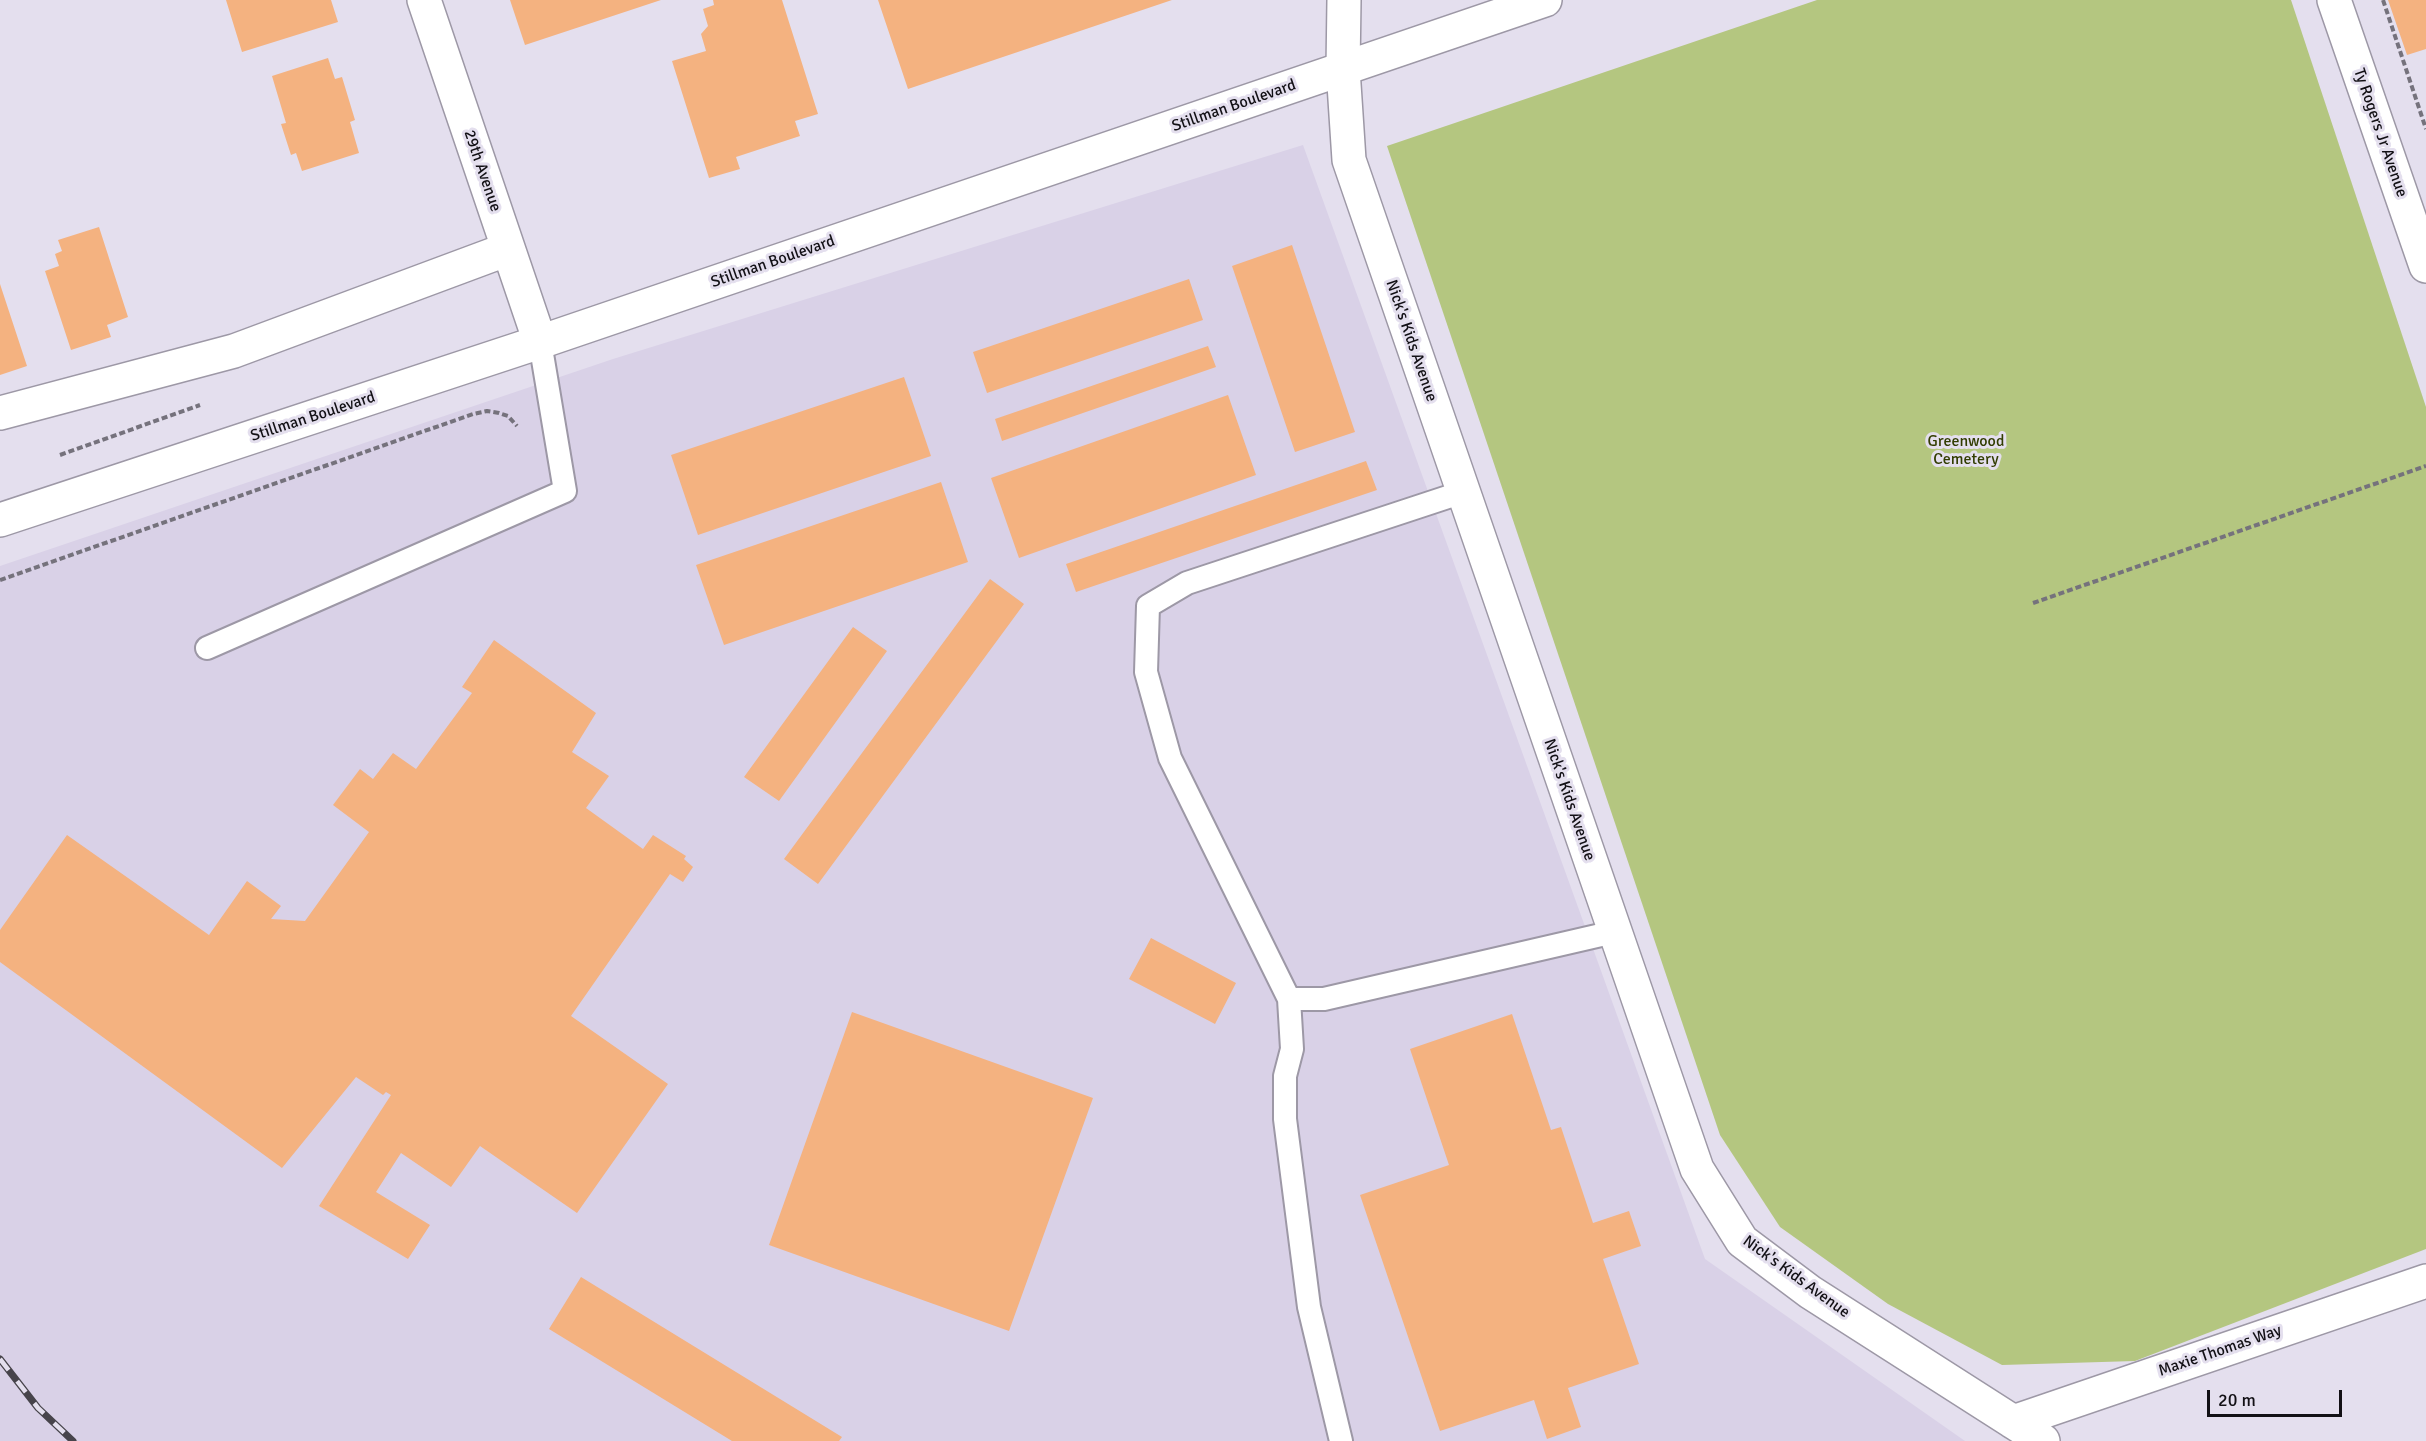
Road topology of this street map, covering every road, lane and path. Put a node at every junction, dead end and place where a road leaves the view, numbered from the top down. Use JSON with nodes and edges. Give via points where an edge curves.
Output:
{"nodes":[{"id":1,"x":424,"y":0,"type":"edge"},
{"id":2,"x":1344,"y":0,"type":"edge"},
{"id":3,"x":1545,"y":0,"type":"edge"},
{"id":4,"x":2334,"y":0,"type":"edge"},
{"id":5,"x":2382,"y":0,"type":"edge"},
{"id":6,"x":1343,"y":69,"type":"junction"},
{"id":7,"x":2426,"y":129,"type":"edge"},
{"id":8,"x":508,"y":249,"type":"junction"},
{"id":9,"x":2426,"y":266,"type":"edge"},
{"id":10,"x":540,"y":342,"type":"junction"},
{"id":11,"x":0,"y":413,"type":"edge"},
{"id":12,"x":554,"y":426,"type":"junction"},
{"id":13,"x":2426,"y":466,"type":"edge"},
{"id":14,"x":1463,"y":492,"type":"junction"},
{"id":15,"x":0,"y":520,"type":"edge"},
{"id":16,"x":0,"y":580,"type":"edge"},
{"id":17,"x":2033,"y":603,"type":"dead end"},
{"id":18,"x":207,"y":648,"type":"dead end"},
{"id":19,"x":1614,"y":932,"type":"junction"},
{"id":20,"x":1289,"y":999,"type":"junction"},
{"id":21,"x":2426,"y":1281,"type":"edge"},
{"id":22,"x":2013,"y":1422,"type":"junction"},
{"id":23,"x":1341,"y":1441,"type":"edge"},
{"id":24,"x":2043,"y":1441,"type":"edge"}],
"edges":[{"from":1,"to":8,"type":"street","name":"29th Avenue"},
{"from":2,"to":6,"type":"street","name":"Nick's Kids Avenue"},
{"from":3,"to":6,"type":"street","name":"Stillman Boulevard"},
{"from":4,"to":9,"type":"street","name":"Ty Rogers Jr Avenue"},
{"from":5,"to":7,"type":"path"},
{"from":6,"to":10,"type":"street","name":"Stillman Boulevard"},
{"from":6,"to":14,"type":"street","name":"Nick's Kids Avenue","via":[[1350,160]]},
{"from":8,"to":10,"type":"street","name":"29th Avenue"},
{"from":8,"to":11,"type":"street","via":[[234,351]]},
{"from":10,"to":12,"type":"lane"},
{"from":10,"to":15,"type":"street","name":"Stillman Boulevard"},
{"from":12,"to":16,"type":"path","via":[[522,435],[508,416],[487,411],[473,414]]},
{"from":12,"to":18,"type":"lane","via":[[565,491]]},
{"from":13,"to":17,"type":"path"},
{"from":14,"to":19,"type":"street","name":"Nick's Kids Avenue"},
{"from":14,"to":20,"type":"lane","via":[[1187,583],[1148,606],[1146,672],[1170,758]]},
{"from":19,"to":20,"type":"lane","via":[[1324,999]]},
{"from":19,"to":22,"type":"street","name":"Nick's Kids Avenue","via":[[1696,1169],[1742,1241],[1810,1292]]},
{"from":20,"to":23,"type":"lane","via":[[1292,1048],[1285,1076],[1285,1119],[1309,1307]]},
{"from":21,"to":22,"type":"street","name":"Maxie Thomas Way"},
{"from":22,"to":24,"type":"street","name":"Nick's Kids Avenue"}]}
